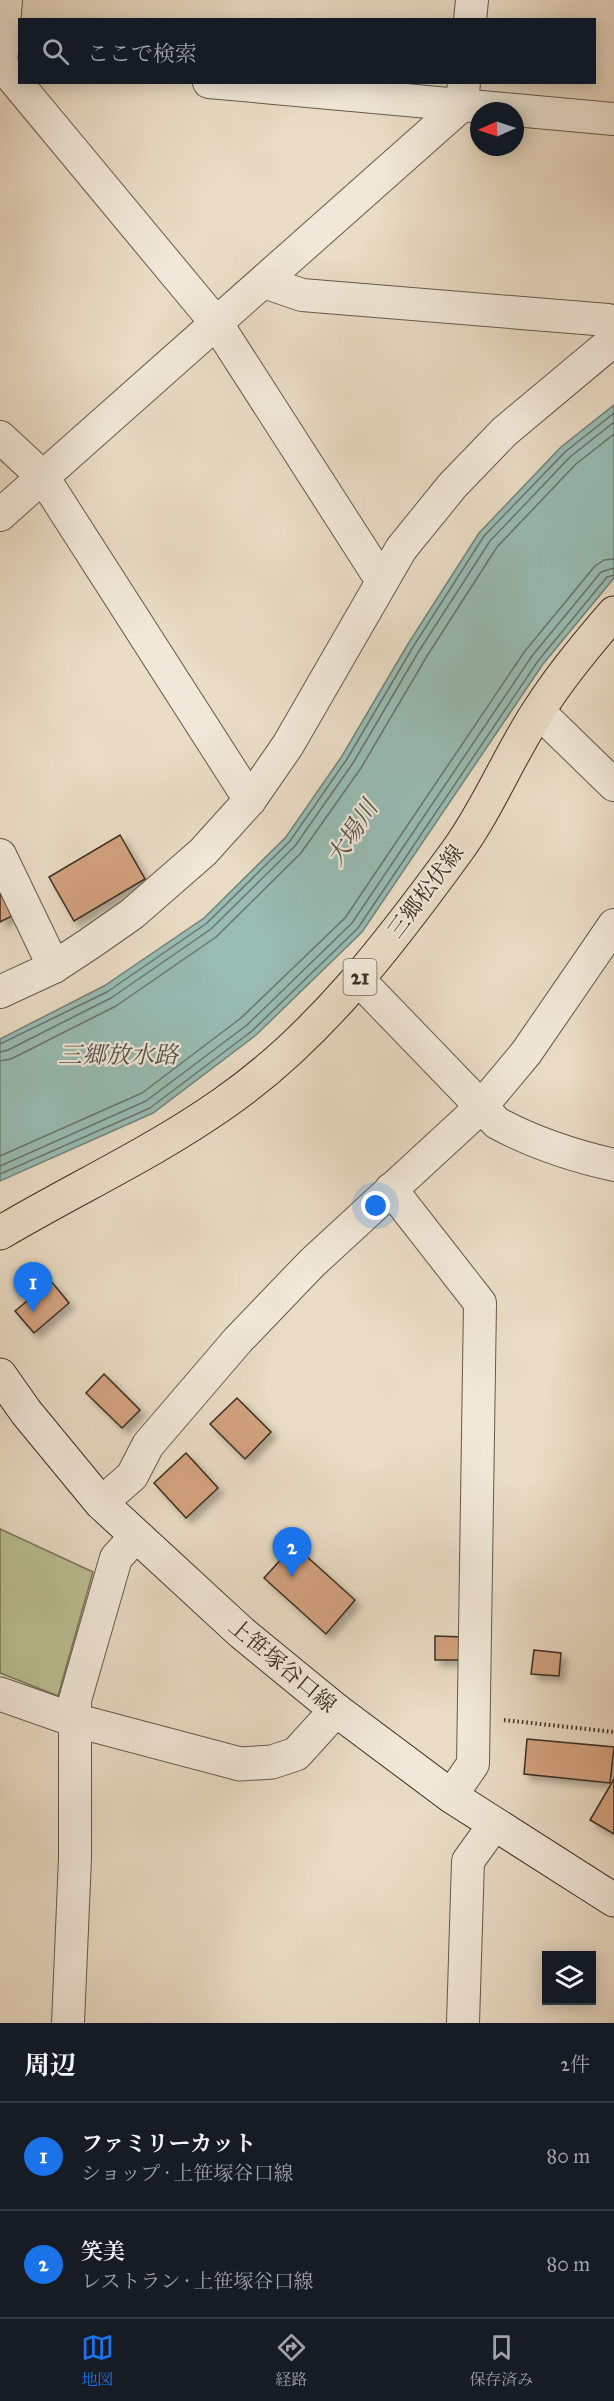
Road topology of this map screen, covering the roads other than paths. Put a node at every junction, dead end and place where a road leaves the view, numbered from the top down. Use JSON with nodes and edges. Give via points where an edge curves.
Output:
{"nodes":[{"id":1,"x":6,"y":0,"type":"edge"},
{"id":2,"x":472,"y":0,"type":"edge"},
{"id":3,"x":470,"y":18,"type":"edge"},
{"id":4,"x":7,"y":64,"type":"edge"},
{"id":5,"x":18,"y":78,"type":"edge"},
{"id":6,"x":23,"y":84,"type":"edge"},
{"id":7,"x":251,"y":84,"type":"edge"},
{"id":8,"x":463,"y":94,"type":"edge"},
{"id":9,"x":614,"y":119,"type":"edge"},
{"id":10,"x":264,"y":282,"type":"junction"},
{"id":11,"x":217,"y":324,"type":"junction"},
{"id":12,"x":614,"y":325,"type":"edge"},
{"id":13,"x":614,"y":340,"type":"edge"},
{"id":14,"x":0,"y":437,"type":"edge"},
{"id":15,"x":43,"y":477,"type":"junction"},
{"id":16,"x":0,"y":515,"type":"edge"},
{"id":17,"x":382,"y":581,"type":"junction"},
{"id":18,"x":614,"y":613,"type":"edge"},
{"id":19,"x":538,"y":711,"type":"junction"},
{"id":20,"x":614,"y":785,"type":"edge"},
{"id":21,"x":250,"y":800,"type":"junction"},
{"id":22,"x":0,"y":855,"type":"edge"},
{"id":23,"x":614,"y":925,"type":"edge"},
{"id":24,"x":54,"y":966,"type":"junction"},
{"id":25,"x":358,"y":979,"type":"junction"},
{"id":26,"x":0,"y":992,"type":"edge"},
{"id":27,"x":480,"y":1108,"type":"junction"},
{"id":28,"x":614,"y":1165,"type":"edge"},
{"id":29,"x":391,"y":1189,"type":"junction"},
{"id":30,"x":0,"y":1233,"type":"edge"},
{"id":31,"x":0,"y":1375,"type":"edge"},
{"id":32,"x":101,"y":1503,"type":"junction"},
{"id":33,"x":136,"y":1536,"type":"junction"},
{"id":34,"x":0,"y":1695,"type":"edge"},
{"id":35,"x":336,"y":1710,"type":"junction"},
{"id":36,"x":74,"y":1720,"type":"junction"},
{"id":37,"x":451,"y":1796,"type":"junction"},
{"id":38,"x":494,"y":1825,"type":"junction"},
{"id":39,"x":614,"y":1900,"type":"edge"},
{"id":40,"x":68,"y":2023,"type":"edge"},
{"id":41,"x":463,"y":2023,"type":"edge"}],
"edges":[{"from":1,"to":4,"type":"street"},
{"from":2,"to":3,"type":"street"},
{"from":4,"to":5,"type":"street"},
{"from":6,"to":11,"type":"street"},
{"from":7,"to":8,"type":"street"},
{"from":8,"to":9,"type":"street"},
{"from":8,"to":10,"type":"street"},
{"from":10,"to":11,"type":"street"},
{"from":10,"to":12,"type":"street","via":[[302,295],[608,320]]},
{"from":11,"to":15,"type":"street"},
{"from":11,"to":17,"type":"street"},
{"from":13,"to":17,"type":"street","via":[[504,432],[401,549]]},
{"from":14,"to":15,"type":"street"},
{"from":15,"to":16,"type":"street"},
{"from":15,"to":21,"type":"street"},
{"from":17,"to":21,"type":"street","via":[[288,744]]},
{"from":18,"to":19,"type":"main road","name":"三郷松伏線","number":"21"},
{"from":19,"to":20,"type":"street"},
{"from":19,"to":25,"type":"main road","name":"三郷松伏線","number":"21","via":[[459,848]]},
{"from":21,"to":24,"type":"street","via":[[203,852],[132,914]]},
{"from":22,"to":24,"type":"street"},
{"from":23,"to":27,"type":"street","via":[[526,1053]]},
{"from":24,"to":26,"type":"street"},
{"from":25,"to":27,"type":"street"},
{"from":25,"to":30,"type":"main road","name":"三郷松伏線","number":"21","via":[[308,1031],[226,1102],[181,1132]]},
{"from":27,"to":28,"type":"street","via":[[520,1136]]},
{"from":27,"to":29,"type":"street"},
{"from":29,"to":32,"type":"street","via":[[238,1340],[148,1445],[132,1476]]},
{"from":29,"to":37,"type":"street","via":[[480,1303],[473,1764]]},
{"from":31,"to":32,"type":"main road","name":"上笹塚谷口線"},
{"from":32,"to":33,"type":"main road","name":"上笹塚谷口線"},
{"from":33,"to":35,"type":"main road","name":"上笹塚谷口線","via":[[242,1633]]},
{"from":33,"to":36,"type":"street","via":[[116,1558],[111,1572],[75,1700]]},
{"from":34,"to":36,"type":"main road"},
{"from":35,"to":36,"type":"main road","via":[[296,1754],[272,1762],[240,1764]]},
{"from":35,"to":37,"type":"main road","name":"上笹塚谷口線"},
{"from":36,"to":40,"type":"street","via":[[75,1858]]},
{"from":37,"to":38,"type":"main road","name":"上笹塚谷口線"},
{"from":38,"to":39,"type":"main road","name":"上笹塚谷口線"},
{"from":38,"to":41,"type":"street","via":[[468,1861]]}]}
